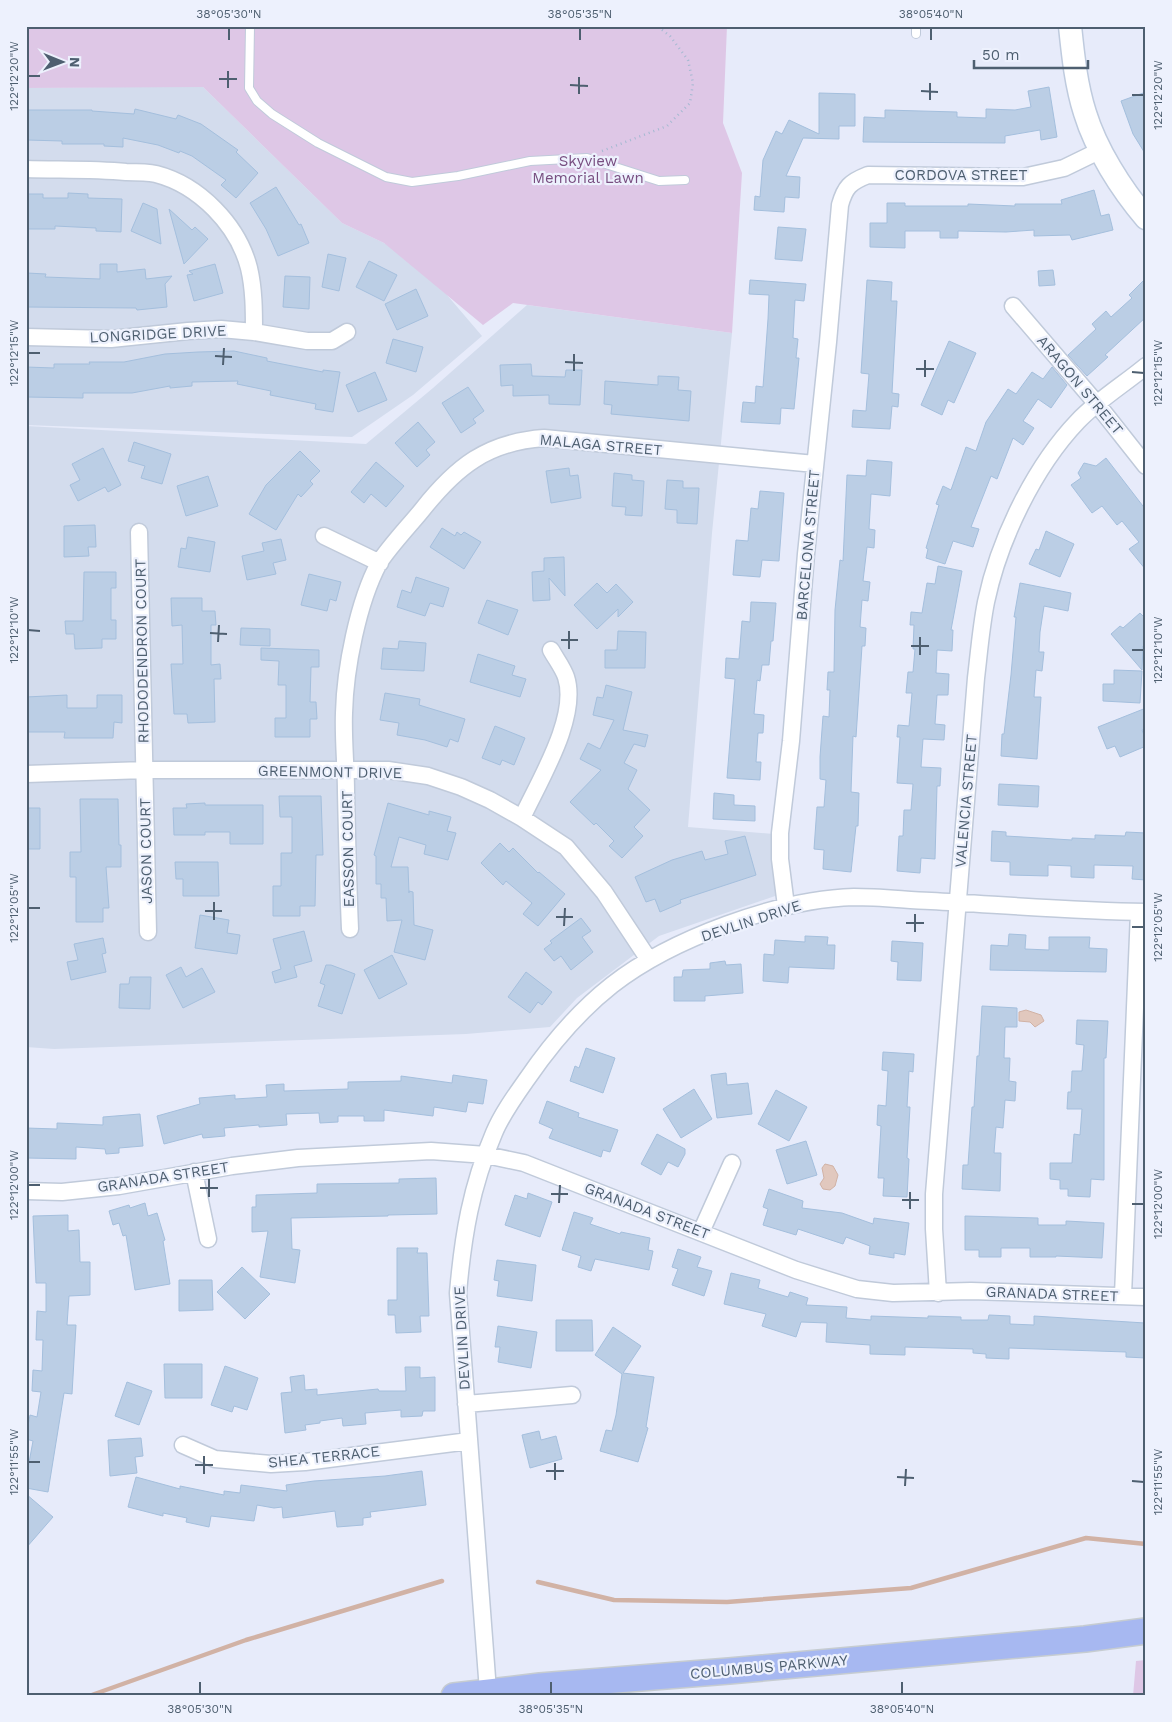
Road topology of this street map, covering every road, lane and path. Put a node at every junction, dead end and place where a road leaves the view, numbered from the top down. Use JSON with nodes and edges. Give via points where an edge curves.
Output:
{"nodes":[{"id":1,"x":250,"y":26,"type":"edge"},
{"id":2,"x":657,"y":26,"type":"edge"},
{"id":3,"x":1070,"y":26,"type":"edge"},
{"id":4,"x":1101,"y":150,"type":"junction"},
{"id":5,"x":587,"y":158,"type":"junction"},
{"id":6,"x":26,"y":170,"type":"edge"},
{"id":7,"x":685,"y":180,"type":"dead end"},
{"id":8,"x":848,"y":185,"type":"joint"},
{"id":9,"x":1146,"y":218,"type":"edge"},
{"id":10,"x":1013,"y":306,"type":"dead end"},
{"id":11,"x":254,"y":332,"type":"junction"},
{"id":12,"x":347,"y":332,"type":"dead end"},
{"id":13,"x":26,"y":337,"type":"edge"},
{"id":14,"x":1146,"y":366,"type":"edge"},
{"id":15,"x":1097,"y":404,"type":"junction"},
{"id":16,"x":816,"y":464,"type":"junction"},
{"id":17,"x":1146,"y":466,"type":"edge"},
{"id":18,"x":139,"y":532,"type":"dead end"},
{"id":19,"x":324,"y":536,"type":"dead end"},
{"id":20,"x":380,"y":562,"type":"junction"},
{"id":21,"x":551,"y":650,"type":"dead end"},
{"id":22,"x":145,"y":770,"type":"junction"},
{"id":23,"x":346,"y":770,"type":"junction"},
{"id":24,"x":26,"y":774,"type":"edge"},
{"id":25,"x":522,"y":818,"type":"junction"},
{"id":26,"x":957,"y":903,"type":"junction"},
{"id":27,"x":786,"y":906,"type":"junction"},
{"id":28,"x":1142,"y":912,"type":"edge"},
{"id":29,"x":350,"y":928,"type":"dead end"},
{"id":30,"x":148,"y":932,"type":"dead end"},
{"id":31,"x":649,"y":960,"type":"junction"},
{"id":32,"x":486,"y":1154,"type":"junction"},
{"id":33,"x":732,"y":1163,"type":"dead end"},
{"id":34,"x":194,"y":1172,"type":"junction"},
{"id":35,"x":26,"y":1191,"type":"edge"},
{"id":36,"x":701,"y":1232,"type":"junction"},
{"id":37,"x":208,"y":1238,"type":"dead end"},
{"id":38,"x":938,"y":1293,"type":"junction"},
{"id":39,"x":1123,"y":1295,"type":"junction"},
{"id":40,"x":1146,"y":1297,"type":"edge"},
{"id":41,"x":572,"y":1395,"type":"dead end"},
{"id":42,"x":466,"y":1404,"type":"junction"},
{"id":43,"x":468,"y":1441,"type":"junction"},
{"id":44,"x":183,"y":1446,"type":"dead end"},
{"id":45,"x":1146,"y":1631,"type":"edge"},
{"id":46,"x":1146,"y":1636,"type":"edge"},
{"id":47,"x":1085,"y":1639,"type":"junction"},
{"id":48,"x":488,"y":1691,"type":"junction"},
{"id":49,"x":454,"y":1696,"type":"edge"}],
"edges":[{"from":1,"to":5,"type":"lane","via":[[249,88],[257,101],[318,143],[386,177],[412,182],[530,161]]},
{"from":2,"to":5,"type":"path","via":[[670,36],[688,60],[693,83],[690,103],[666,126]]},
{"from":3,"to":4,"type":"street","via":[[1085,114]]},
{"from":4,"to":8,"type":"street","name":"CORDOVA STREET","via":[[1064,168],[1023,177],[868,175]]},
{"from":4,"to":9,"type":"street","via":[[1125,191]]},
{"from":5,"to":7,"type":"lane","via":[[659,181]]},
{"from":6,"to":11,"type":"street","via":[[155,174],[200,196],[218,212],[241,244],[253,289]]},
{"from":8,"to":16,"type":"street","name":"BARCELONA STREET","via":[[840,205]]},
{"from":10,"to":15,"type":"street","name":"ARAGON STREET"},
{"from":11,"to":12,"type":"street","name":"LONGRIDGE DRIVE","via":[[307,341],[332,341]]},
{"from":11,"to":13,"type":"street","name":"LONGRIDGE DRIVE","via":[[221,329],[111,339]]},
{"from":14,"to":15,"type":"street","name":"VALENCIA STREET"},
{"from":15,"to":17,"type":"street","name":"ARAGON STREET"},
{"from":15,"to":26,"type":"street","name":"VALENCIA STREET","via":[[1078,421],[1036,475],[1017,512],[986,602],[976,678]]},
{"from":16,"to":20,"type":"street","name":"MALAGA STREET","via":[[544,438],[522,440],[476,457],[457,472],[436,492]]},
{"from":16,"to":27,"type":"street","name":"BARCELONA STREET","via":[[780,833]]},
{"from":18,"to":22,"type":"street","name":"RHODODENDRON COURT"},
{"from":19,"to":20,"type":"street"},
{"from":20,"to":23,"type":"street","name":"MALAGA STREET","via":[[369,586],[348,665],[344,714]]},
{"from":21,"to":25,"type":"street","via":[[566,677],[568,697],[564,724],[550,762]]},
{"from":22,"to":23,"type":"street","name":"GREENMONT DRIVE"},
{"from":22,"to":24,"type":"street","name":"GREENMONT DRIVE"},
{"from":22,"to":30,"type":"street","name":"JASON COURT"},
{"from":23,"to":25,"type":"street","name":"GREENMONT DRIVE","via":[[388,770],[428,776],[461,787]]},
{"from":23,"to":29,"type":"street","name":"EASSON COURT"},
{"from":25,"to":31,"type":"street","name":"GREENMONT DRIVE","via":[[566,847],[604,892]]},
{"from":26,"to":27,"type":"street","name":"DEVLIN DRIVE","via":[[854,897]]},
{"from":26,"to":28,"type":"street","name":"DEVLIN DRIVE"},
{"from":26,"to":38,"type":"street","name":"VALENCIA STREET","via":[[934,1194]]},
{"from":27,"to":31,"type":"street","name":"DEVLIN DRIVE","via":[[714,930]]},
{"from":28,"to":39,"type":"street"},
{"from":31,"to":32,"type":"street","name":"DEVLIN DRIVE","via":[[585,1008],[542,1057],[513,1098]]},
{"from":32,"to":34,"type":"street","name":"GRANADA STREET","via":[[431,1151],[308,1158]]},
{"from":32,"to":36,"type":"street","name":"GRANADA STREET","via":[[524,1163]]},
{"from":32,"to":42,"type":"street","name":"DEVLIN DRIVE","via":[[473,1190],[459,1284]]},
{"from":33,"to":36,"type":"street"},
{"from":34,"to":35,"type":"street","name":"GRANADA STREET","via":[[119,1186],[62,1192]]},
{"from":34,"to":37,"type":"street"},
{"from":36,"to":38,"type":"street","name":"GRANADA STREET","via":[[796,1270],[857,1289]]},
{"from":38,"to":39,"type":"street","name":"GRANADA STREET"},
{"from":39,"to":40,"type":"street","name":"GRANADA STREET"},
{"from":41,"to":42,"type":"street"},
{"from":42,"to":43,"type":"street","name":"DEVLIN DRIVE"},
{"from":43,"to":44,"type":"street","name":"SHEA TERRACE","via":[[271,1464],[215,1459]]},
{"from":43,"to":48,"type":"street","name":"DEVLIN DRIVE"},
{"from":45,"to":47,"type":"main road","name":"COLUMBUS PARKWAY"},
{"from":46,"to":47,"type":"main road","name":"COLUMBUS PARKWAY"},
{"from":47,"to":48,"type":"main road","name":"COLUMBUS PARKWAY"},
{"from":48,"to":49,"type":"main road","name":"COLUMBUS PARKWAY"}]}
